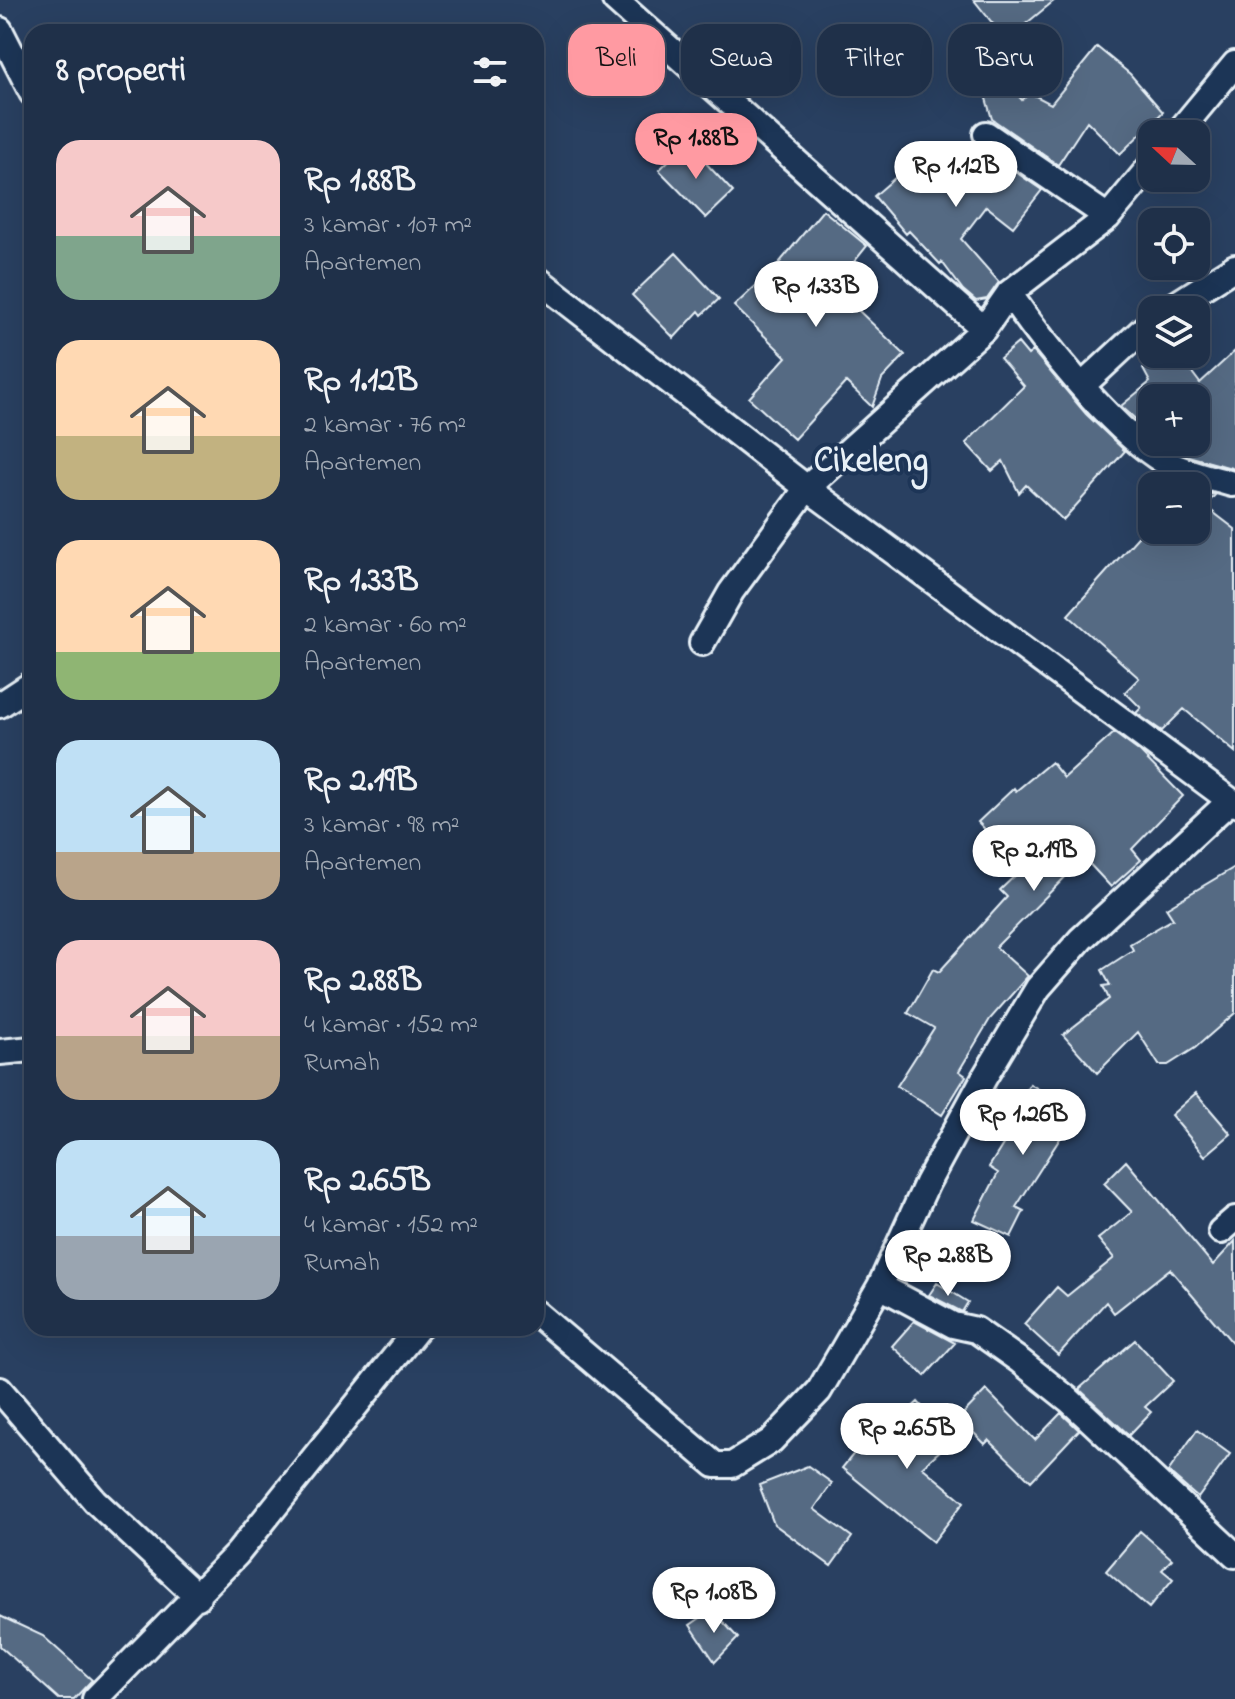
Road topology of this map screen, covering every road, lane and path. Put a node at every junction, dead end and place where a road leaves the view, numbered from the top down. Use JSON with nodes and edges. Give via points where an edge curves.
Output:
{"nodes":[{"id":1,"x":615,"y":0,"type":"edge"},
{"id":2,"x":0,"y":30,"type":"edge"},
{"id":3,"x":1235,"y":64,"type":"edge"},
{"id":4,"x":24,"y":77,"type":"edge"},
{"id":5,"x":1189,"y":120,"type":"edge"},
{"id":6,"x":986,"y":134,"type":"dead end"},
{"id":7,"x":1138,"y":181,"type":"edge"},
{"id":8,"x":1108,"y":217,"type":"junction"},
{"id":9,"x":1235,"y":267,"type":"edge"},
{"id":10,"x":544,"y":284,"type":"edge"},
{"id":11,"x":1009,"y":293,"type":"junction"},
{"id":12,"x":1189,"y":296,"type":"edge"},
{"id":13,"x":984,"y":329,"type":"junction"},
{"id":14,"x":1138,"y":334,"type":"edge"},
{"id":15,"x":1083,"y":385,"type":"junction"},
{"id":16,"x":1232,"y":484,"type":"dead end"},
{"id":17,"x":807,"y":488,"type":"junction"},
{"id":18,"x":702,"y":643,"type":"dead end"},
{"id":19,"x":24,"y":689,"type":"edge"},
{"id":20,"x":0,"y":705,"type":"edge"},
{"id":21,"x":1233,"y":802,"type":"edge"},
{"id":22,"x":24,"y":1050,"type":"edge"},
{"id":23,"x":0,"y":1052,"type":"edge"},
{"id":24,"x":880,"y":1286,"type":"junction"},
{"id":25,"x":544,"y":1320,"type":"edge"},
{"id":26,"x":412,"y":1336,"type":"edge"},
{"id":27,"x":0,"y":1390,"type":"edge"},
{"id":28,"x":1235,"y":1555,"type":"edge"},
{"id":29,"x":198,"y":1597,"type":"junction"},
{"id":30,"x":95,"y":1699,"type":"edge"}],
"edges":[{"from":1,"to":13,"type":"street"},
{"from":2,"to":4,"type":"street"},
{"from":3,"to":5,"type":"street"},
{"from":6,"to":8,"type":"street"},
{"from":7,"to":8,"type":"street"},
{"from":8,"to":11,"type":"street"},
{"from":9,"to":12,"type":"street"},
{"from":10,"to":17,"type":"street"},
{"from":11,"to":13,"type":"street"},
{"from":11,"to":15,"type":"street"},
{"from":13,"to":17,"type":"street"},
{"from":14,"to":15,"type":"street"},
{"from":15,"to":16,"type":"street","via":[[1158,457]]},
{"from":17,"to":18,"type":"street","via":[[731,592]]},
{"from":17,"to":21,"type":"street"},
{"from":19,"to":20,"type":"street"},
{"from":21,"to":24,"type":"street","via":[[1081,939],[1026,1004],[927,1183]]},
{"from":22,"to":23,"type":"street"},
{"from":24,"to":25,"type":"street","via":[[802,1412],[771,1441],[723,1467],[706,1460]]},
{"from":24,"to":28,"type":"street","via":[[953,1325],[976,1330],[1020,1361]]},
{"from":26,"to":29,"type":"street"},
{"from":27,"to":29,"type":"street","via":[[95,1501]]},
{"from":29,"to":30,"type":"street"}]}
